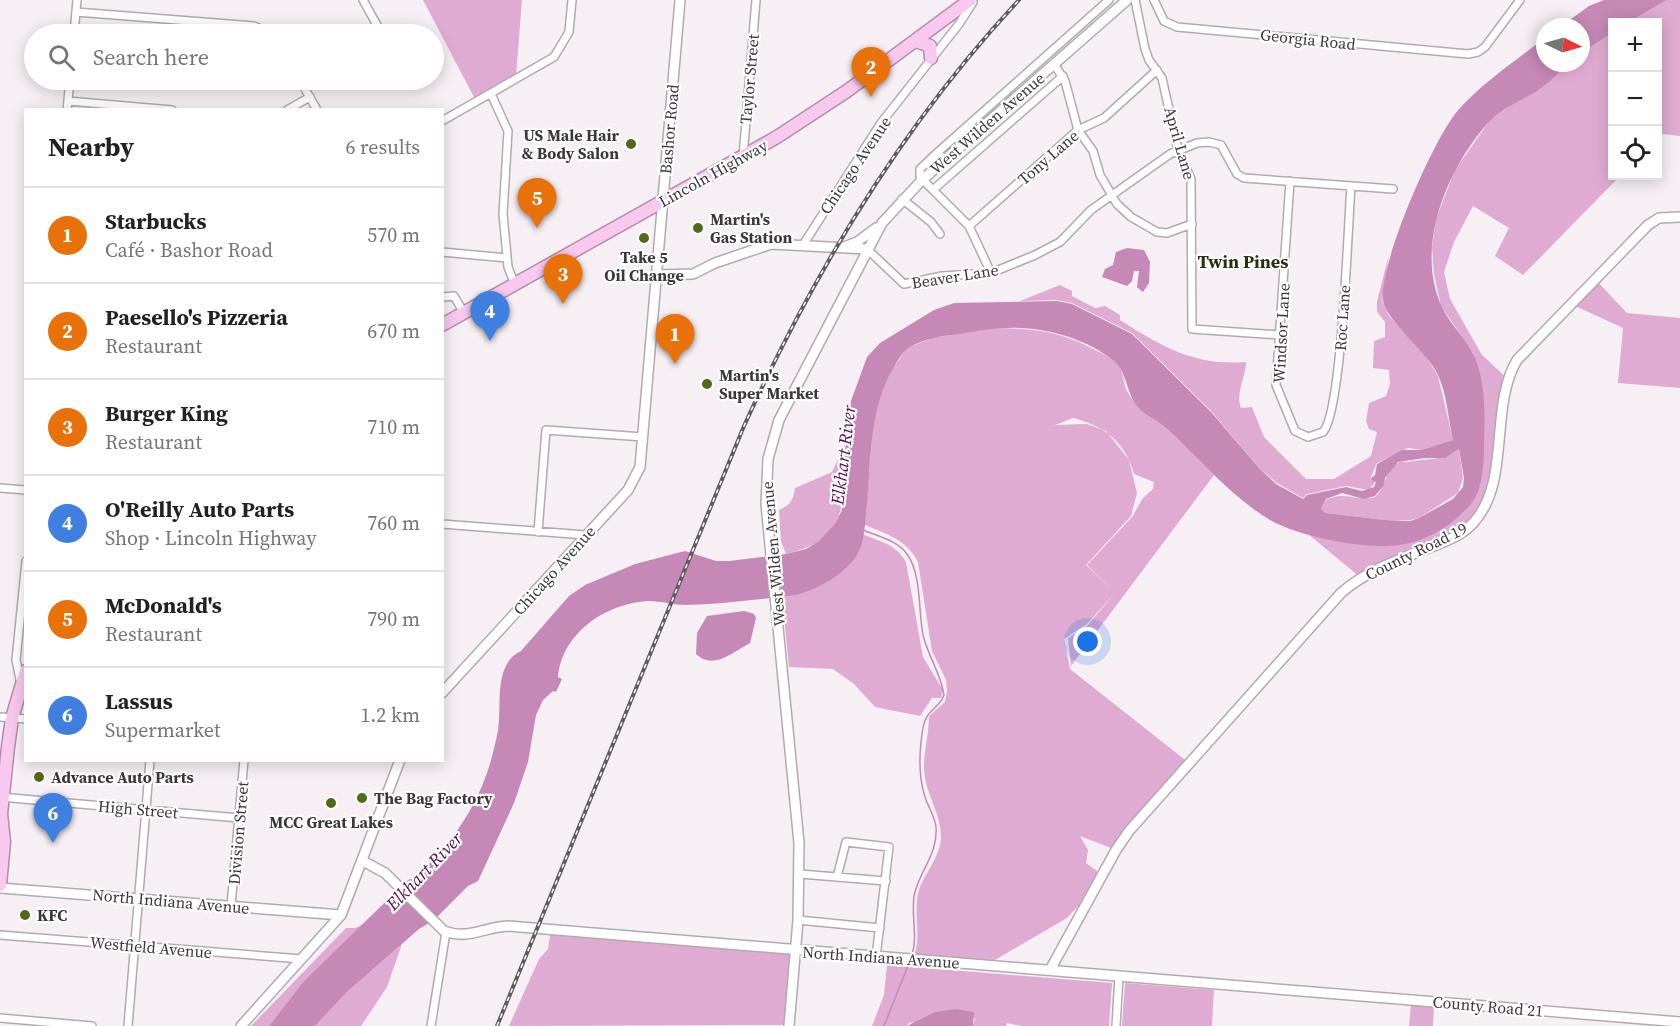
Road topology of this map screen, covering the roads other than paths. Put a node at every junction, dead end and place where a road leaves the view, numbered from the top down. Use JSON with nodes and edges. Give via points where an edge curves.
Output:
{"nodes":[{"id":1,"x":77,"y":0,"type":"edge"},
{"id":2,"x":363,"y":0,"type":"edge"},
{"id":3,"x":572,"y":0,"type":"edge"},
{"id":4,"x":680,"y":0,"type":"edge"},
{"id":5,"x":756,"y":0,"type":"edge"},
{"id":6,"x":972,"y":0,"type":"edge"},
{"id":7,"x":1109,"y":0,"type":"edge"},
{"id":8,"x":1127,"y":0,"type":"edge"},
{"id":9,"x":1135,"y":0,"type":"edge"},
{"id":10,"x":1154,"y":0,"type":"edge"},
{"id":11,"x":1520,"y":0,"type":"edge"},
{"id":12,"x":1117,"y":8,"type":"junction"},
{"id":13,"x":76,"y":12,"type":"junction"},
{"id":14,"x":75,"y":24,"type":"edge"},
{"id":15,"x":229,"y":24,"type":"edge"},
{"id":16,"x":376,"y":24,"type":"edge"},
{"id":17,"x":916,"y":41,"type":"junction"},
{"id":18,"x":931,"y":58,"type":"junction"},
{"id":19,"x":1054,"y":64,"type":"junction"},
{"id":20,"x":1157,"y":70,"type":"junction"},
{"id":21,"x":1063,"y":76,"type":"junction"},
{"id":22,"x":1029,"y":79,"type":"junction"},
{"id":23,"x":69,"y":90,"type":"edge"},
{"id":24,"x":306,"y":90,"type":"edge"},
{"id":25,"x":491,"y":94,"type":"junction"},
{"id":26,"x":310,"y":97,"type":"junction"},
{"id":27,"x":68,"y":101,"type":"junction"},
{"id":28,"x":67,"y":108,"type":"edge"},
{"id":29,"x":149,"y":108,"type":"edge"},
{"id":30,"x":291,"y":108,"type":"edge"},
{"id":31,"x":316,"y":108,"type":"edge"},
{"id":32,"x":444,"y":120,"type":"edge"},
{"id":33,"x":1078,"y":130,"type":"junction"},
{"id":34,"x":1179,"y":150,"type":"junction"},
{"id":35,"x":938,"y":152,"type":"junction"},
{"id":36,"x":743,"y":157,"type":"junction"},
{"id":37,"x":945,"y":160,"type":"junction"},
{"id":38,"x":922,"y":180,"type":"junction"},
{"id":39,"x":1290,"y":181,"type":"junction"},
{"id":40,"x":1351,"y":186,"type":"junction"},
{"id":41,"x":934,"y":189,"type":"junction"},
{"id":42,"x":1393,"y":189,"type":"dead end"},
{"id":43,"x":1111,"y":195,"type":"junction"},
{"id":44,"x":903,"y":199,"type":"junction"},
{"id":45,"x":663,"y":202,"type":"junction"},
{"id":46,"x":1680,"y":217,"type":"edge"},
{"id":47,"x":882,"y":223,"type":"junction"},
{"id":48,"x":1192,"y":224,"type":"junction"},
{"id":49,"x":969,"y":226,"type":"junction"},
{"id":50,"x":940,"y":234,"type":"dead end"},
{"id":51,"x":803,"y":245,"type":"junction"},
{"id":52,"x":842,"y":248,"type":"junction"},
{"id":53,"x":867,"y":249,"type":"junction"},
{"id":54,"x":444,"y":252,"type":"edge"},
{"id":55,"x":507,"y":258,"type":"junction"},
{"id":56,"x":991,"y":273,"type":"junction"},
{"id":57,"x":657,"y":275,"type":"junction"},
{"id":58,"x":515,"y":285,"type":"junction"},
{"id":59,"x":444,"y":297,"type":"edge"},
{"id":60,"x":465,"y":314,"type":"junction"},
{"id":61,"x":444,"y":324,"type":"edge"},
{"id":62,"x":1280,"y":335,"type":"junction"},
{"id":63,"x":643,"y":437,"type":"junction"},
{"id":64,"x":1308,"y":437,"type":"joint"},
{"id":65,"x":0,"y":488,"type":"edge"},
{"id":66,"x":24,"y":490,"type":"edge"},
{"id":67,"x":444,"y":524,"type":"edge"},
{"id":68,"x":538,"y":532,"type":"junction"},
{"id":69,"x":585,"y":535,"type":"junction"},
{"id":70,"x":24,"y":594,"type":"edge"},
{"id":71,"x":22,"y":628,"type":"edge"},
{"id":72,"x":24,"y":676,"type":"edge"},
{"id":73,"x":21,"y":684,"type":"junction"},
{"id":74,"x":444,"y":691,"type":"edge"},
{"id":75,"x":6,"y":717,"type":"edge"},
{"id":76,"x":24,"y":719,"type":"edge"},
{"id":77,"x":150,"y":762,"type":"edge"},
{"id":78,"x":244,"y":762,"type":"edge"},
{"id":79,"x":399,"y":762,"type":"edge"},
{"id":80,"x":1,"y":798,"type":"edge"},
{"id":81,"x":146,"y":810,"type":"junction"},
{"id":82,"x":1,"y":817,"type":"edge"},
{"id":83,"x":239,"y":818,"type":"junction"},
{"id":84,"x":363,"y":861,"type":"junction"},
{"id":85,"x":800,"y":873,"type":"junction"},
{"id":86,"x":837,"y":877,"type":"junction"},
{"id":87,"x":886,"y":881,"type":"junction"},
{"id":88,"x":0,"y":887,"type":"edge"},
{"id":89,"x":139,"y":899,"type":"junction"},
{"id":90,"x":231,"y":906,"type":"junction"},
{"id":91,"x":341,"y":915,"type":"junction"},
{"id":92,"x":798,"y":920,"type":"junction"},
{"id":93,"x":880,"y":928,"type":"junction"},
{"id":94,"x":446,"y":932,"type":"junction"},
{"id":95,"x":0,"y":935,"type":"edge"},
{"id":96,"x":134,"y":945,"type":"junction"},
{"id":97,"x":795,"y":951,"type":"junction"},
{"id":98,"x":876,"y":957,"type":"junction"},
{"id":99,"x":302,"y":959,"type":"junction"},
{"id":100,"x":1050,"y":970,"type":"junction"},
{"id":101,"x":1119,"y":976,"type":"junction"},
{"id":102,"x":1332,"y":994,"type":"joint"},
{"id":103,"x":0,"y":1018,"type":"edge"},
{"id":104,"x":1680,"y":1022,"type":"edge"},
{"id":105,"x":92,"y":1026,"type":"edge"},
{"id":106,"x":128,"y":1026,"type":"edge"},
{"id":107,"x":241,"y":1026,"type":"edge"},
{"id":108,"x":431,"y":1026,"type":"edge"},
{"id":109,"x":789,"y":1026,"type":"edge"},
{"id":110,"x":1116,"y":1026,"type":"edge"}],
"edges":[{"from":1,"to":13,"type":"street"},
{"from":2,"to":16,"type":"street"},
{"from":3,"to":25,"type":"street","via":[[566,41],[560,51],[545,64]]},
{"from":4,"to":45,"type":"street","name":"Bashor Road"},
{"from":5,"to":36,"type":"street","name":"Taylor Street"},
{"from":6,"to":17,"type":"highway","name":"Lincoln Highway"},
{"from":6,"to":18,"type":"street","name":"Chicago Avenue"},
{"from":7,"to":12,"type":"street"},
{"from":7,"to":22,"type":"street"},
{"from":8,"to":12,"type":"street","name":"West Wilden Avenue"},
{"from":9,"to":20,"type":"street","name":"April Lane","via":[[1145,49]]},
{"from":10,"to":11,"type":"street","name":"Georgia Road","via":[[1164,21],[1178,27],[1468,54],[1485,46]]},
{"from":12,"to":19,"type":"street","name":"West Wilden Avenue"},
{"from":13,"to":14,"type":"street"},
{"from":13,"to":15,"type":"street"},
{"from":17,"to":18,"type":"highway","via":[[930,46]]},
{"from":17,"to":36,"type":"highway","name":"Lincoln Highway","via":[[819,110]]},
{"from":18,"to":51,"type":"street","name":"Chicago Avenue","via":[[881,123]]},
{"from":19,"to":21,"type":"street"},
{"from":19,"to":22,"type":"street","name":"West Wilden Avenue"},
{"from":20,"to":33,"type":"street","name":"Tony Lane","via":[[1100,122]]},
{"from":20,"to":34,"type":"street","name":"April Lane","via":[[1165,85]]},
{"from":21,"to":33,"type":"street"},
{"from":21,"to":41,"type":"street"},
{"from":22,"to":35,"type":"street"},
{"from":22,"to":37,"type":"street","name":"West Wilden Avenue"},
{"from":23,"to":27,"type":"street"},
{"from":24,"to":26,"type":"street"},
{"from":25,"to":32,"type":"street"},
{"from":25,"to":55,"type":"street","via":[[508,131],[502,202]]},
{"from":26,"to":30,"type":"street"},
{"from":26,"to":31,"type":"street"},
{"from":27,"to":28,"type":"street"},
{"from":27,"to":29,"type":"street"},
{"from":33,"to":43,"type":"street","via":[[1093,150]]},
{"from":33,"to":49,"type":"street","name":"Tony Lane"},
{"from":34,"to":39,"type":"street","name":"Beaver Lane","via":[[1215,142],[1225,149],[1240,176]]},
{"from":34,"to":43,"type":"street","name":"Beaver Lane"},
{"from":34,"to":48,"type":"street","name":"April Lane","via":[[1191,179]]},
{"from":35,"to":37,"type":"street"},
{"from":35,"to":38,"type":"street","via":[[920,169]]},
{"from":36,"to":45,"type":"highway","name":"Lincoln Highway"},
{"from":37,"to":38,"type":"street","name":"West Wilden Avenue"},
{"from":38,"to":41,"type":"street"},
{"from":38,"to":44,"type":"street","name":"West Wilden Avenue"},
{"from":39,"to":40,"type":"street","name":"Beaver Lane"},
{"from":39,"to":62,"type":"street","name":"Windsor Lane"},
{"from":40,"to":42,"type":"street","name":"Beaver Lane"},
{"from":40,"to":64,"type":"street","name":"Roc Lane","via":[[1338,375],[1331,416],[1323,432]]},
{"from":41,"to":49,"type":"street"},
{"from":43,"to":48,"type":"street","via":[[1125,212],[1153,231],[1167,232]]},
{"from":43,"to":56,"type":"street","name":"Beaver Lane","via":[[1059,242]]},
{"from":44,"to":47,"type":"street","name":"West Wilden Avenue"},
{"from":44,"to":50,"type":"street"},
{"from":45,"to":57,"type":"street","name":"Bashor Road"},
{"from":45,"to":58,"type":"highway","name":"Lincoln Highway"},
{"from":46,"to":100,"type":"street","name":"County Road 19","via":[[1659,219],[1648,225],[1517,360],[1508,379],[1490,496],[1473,524],[1443,542],[1374,570],[1341,593],[1122,840]]},
{"from":47,"to":52,"type":"street"},
{"from":47,"to":53,"type":"street","name":"West Wilden Avenue"},
{"from":48,"to":62,"type":"street","name":"April Lane","via":[[1192,329]]},
{"from":49,"to":56,"type":"street"},
{"from":51,"to":52,"type":"street"},
{"from":51,"to":57,"type":"street","via":[[763,245],[693,274]]},
{"from":52,"to":53,"type":"street"},
{"from":53,"to":56,"type":"street","name":"Beaver Lane","via":[[904,284],[942,276]]},
{"from":53,"to":85,"type":"street","name":"West Wilden Avenue","via":[[793,392],[772,441],[765,480],[797,800]]},
{"from":54,"to":55,"type":"street"},
{"from":55,"to":58,"type":"street"},
{"from":57,"to":63,"type":"street","name":"Bashor Road"},
{"from":58,"to":60,"type":"highway","name":"Lincoln Highway"},
{"from":59,"to":60,"type":"street","via":[[454,296]]},
{"from":60,"to":61,"type":"highway","name":"Lincoln Highway"},
{"from":62,"to":64,"type":"street","name":"Windsor Lane","via":[[1278,391],[1291,425]]},
{"from":63,"to":68,"type":"street","via":[[546,430]]},
{"from":63,"to":69,"type":"street","name":"Chicago Avenue","via":[[640,467],[632,484]]},
{"from":65,"to":66,"type":"street"},
{"from":67,"to":68,"type":"street"},
{"from":68,"to":69,"type":"street"},
{"from":69,"to":74,"type":"street","name":"Chicago Avenue"},
{"from":70,"to":71,"type":"street"},
{"from":71,"to":73,"type":"street","via":[[16,660]]},
{"from":72,"to":73,"type":"highway"},
{"from":73,"to":75,"type":"highway"},
{"from":75,"to":76,"type":"street"},
{"from":75,"to":80,"type":"highway"},
{"from":77,"to":81,"type":"street"},
{"from":78,"to":83,"type":"street","name":"Division Street"},
{"from":79,"to":84,"type":"street"},
{"from":80,"to":81,"type":"street","name":"High Street"},
{"from":80,"to":82,"type":"highway"},
{"from":81,"to":83,"type":"street","name":"High Street"},
{"from":81,"to":89,"type":"street"},
{"from":82,"to":88,"type":"highway","via":[[4,842]]},
{"from":83,"to":90,"type":"street","name":"Division Street"},
{"from":84,"to":91,"type":"street"},
{"from":84,"to":94,"type":"street","via":[[381,869]]},
{"from":85,"to":86,"type":"street"},
{"from":85,"to":92,"type":"street","name":"West Wilden Avenue"},
{"from":86,"to":87,"type":"street"},
{"from":86,"to":87,"type":"street","via":[[843,848],[851,842],[889,847]]},
{"from":87,"to":93,"type":"street"},
{"from":88,"to":89,"type":"street","name":"North Indiana Avenue"},
{"from":89,"to":90,"type":"street","name":"North Indiana Avenue"},
{"from":89,"to":96,"type":"street"},
{"from":90,"to":91,"type":"street","name":"North Indiana Avenue"},
{"from":91,"to":99,"type":"street"},
{"from":92,"to":93,"type":"street"},
{"from":92,"to":97,"type":"street","name":"West Wilden Avenue"},
{"from":93,"to":98,"type":"street"},
{"from":94,"to":97,"type":"street","name":"North Indiana Avenue","via":[[467,935],[508,926]]},
{"from":94,"to":108,"type":"street"},
{"from":95,"to":96,"type":"street","name":"Westfield Avenue"},
{"from":96,"to":99,"type":"street","name":"Westfield Avenue"},
{"from":96,"to":106,"type":"street"},
{"from":97,"to":98,"type":"street","name":"North Indiana Avenue"},
{"from":97,"to":109,"type":"street","name":"West Wilden Avenue"},
{"from":98,"to":100,"type":"street","name":"North Indiana Avenue"},
{"from":99,"to":107,"type":"street"},
{"from":100,"to":101,"type":"street","name":"North Indiana Avenue"},
{"from":101,"to":102,"type":"street","name":"North Indiana Avenue"},
{"from":101,"to":110,"type":"street"},
{"from":102,"to":104,"type":"street","name":"County Road 21"},
{"from":103,"to":105,"type":"street"}]}
